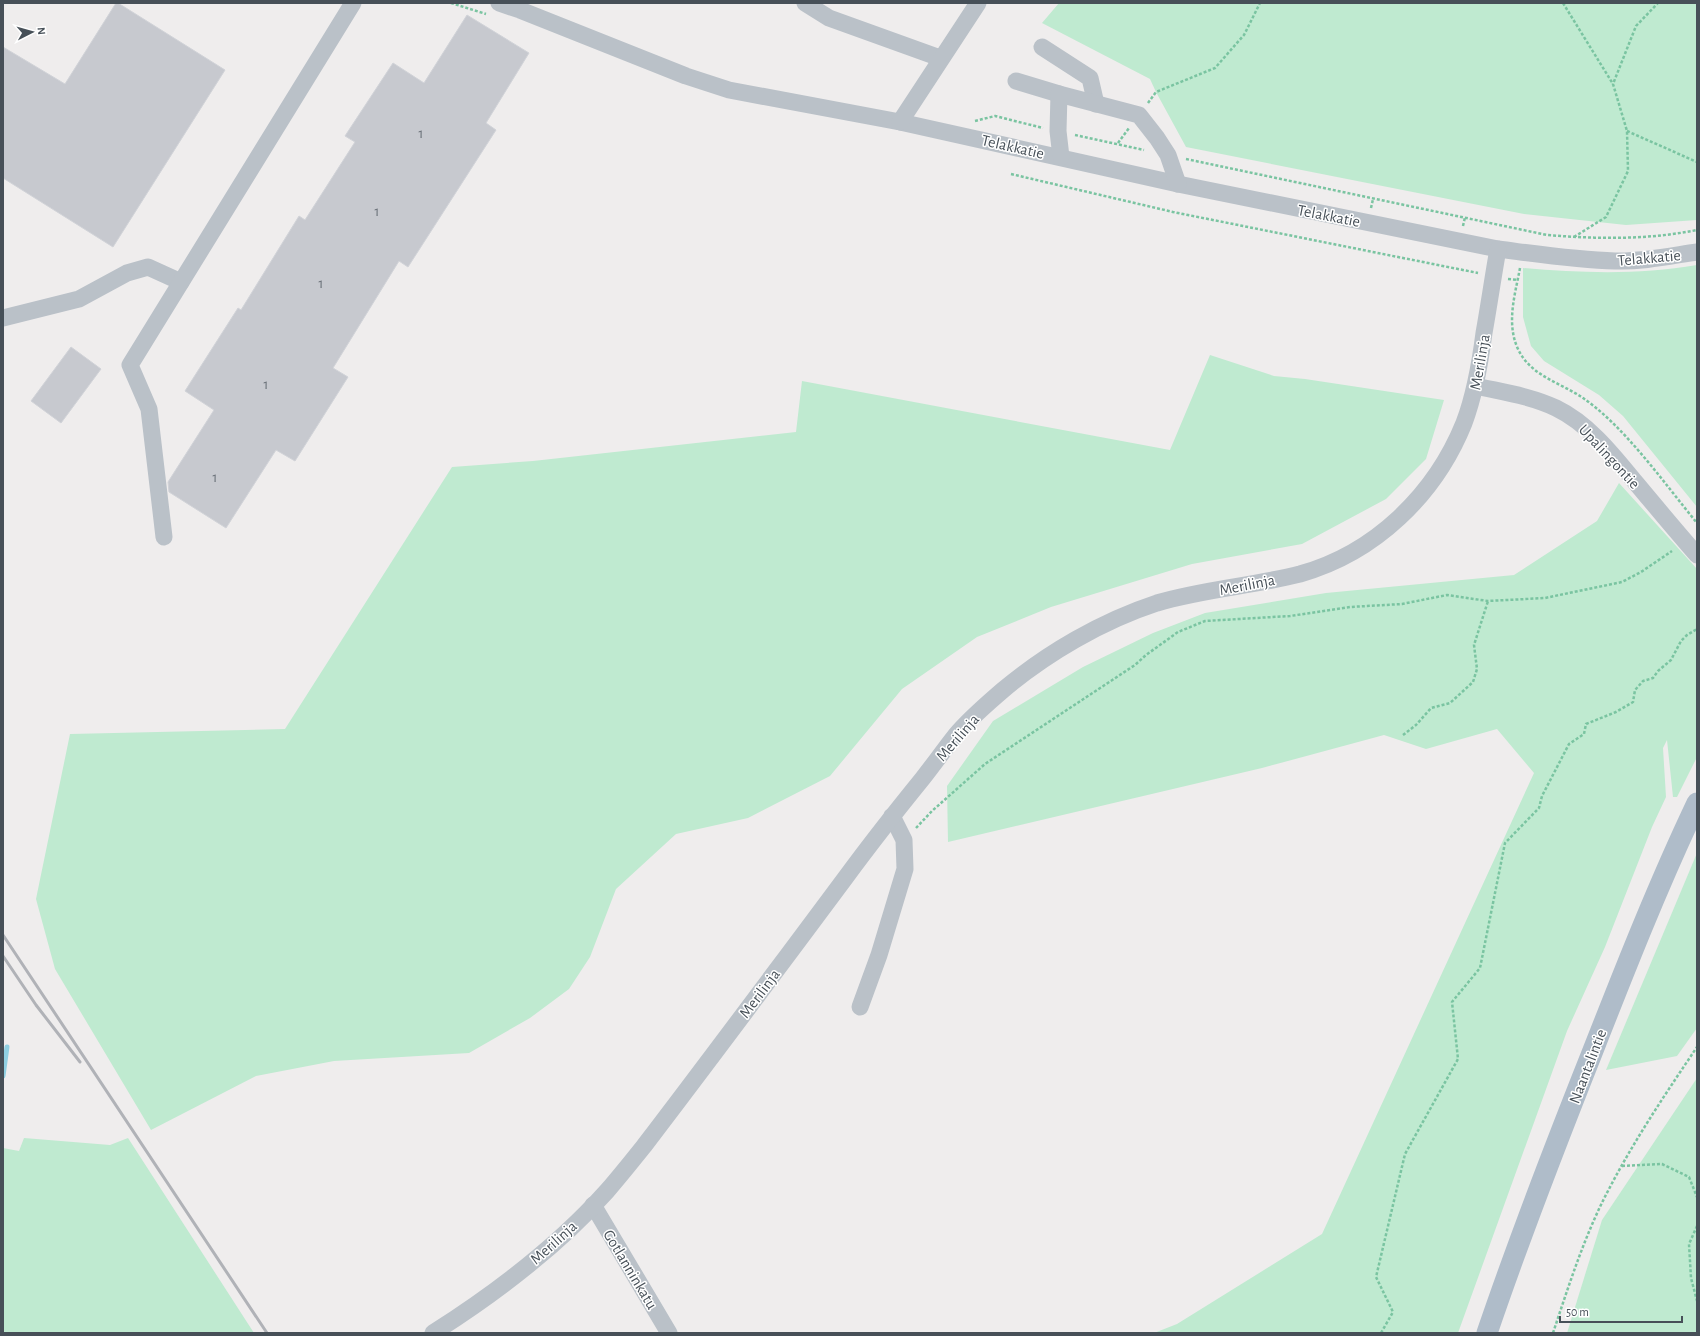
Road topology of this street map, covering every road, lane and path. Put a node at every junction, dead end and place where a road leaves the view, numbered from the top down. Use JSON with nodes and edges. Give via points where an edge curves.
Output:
{"nodes":[{"id":1,"x":352,"y":3,"type":"edge"},
{"id":2,"x":499,"y":3,"type":"edge"},
{"id":3,"x":805,"y":3,"type":"edge"},
{"id":4,"x":978,"y":3,"type":"edge"},
{"id":5,"x":1260,"y":3,"type":"edge"},
{"id":6,"x":1563,"y":3,"type":"edge"},
{"id":7,"x":1658,"y":3,"type":"edge"},
{"id":8,"x":1042,"y":46,"type":"dead end"},
{"id":9,"x":940,"y":58,"type":"junction"},
{"id":10,"x":1016,"y":81,"type":"dead end"},
{"id":11,"x":1613,"y":84,"type":"junction"},
{"id":12,"x":1059,"y":94,"type":"junction"},
{"id":13,"x":1096,"y":104,"type":"junction"},
{"id":14,"x":1139,"y":115,"type":"junction"},
{"id":15,"x":900,"y":122,"type":"junction"},
{"id":16,"x":967,"y":129,"type":"junction"},
{"id":17,"x":1058,"y":131,"type":"junction"},
{"id":18,"x":1626,"y":131,"type":"junction"},
{"id":19,"x":1118,"y":144,"type":"junction"},
{"id":20,"x":1168,"y":155,"type":"junction"},
{"id":21,"x":1061,"y":157,"type":"junction"},
{"id":22,"x":1697,"y":162,"type":"edge"},
{"id":23,"x":1011,"y":174,"type":"dead end"},
{"id":24,"x":1178,"y":184,"type":"junction"},
{"id":25,"x":1697,"y":230,"type":"edge"},
{"id":26,"x":1574,"y":237,"type":"junction"},
{"id":27,"x":1498,"y":248,"type":"junction"},
{"id":28,"x":1523,"y":252,"type":"junction"},
{"id":29,"x":1697,"y":252,"type":"edge"},
{"id":30,"x":1493,"y":276,"type":"junction"},
{"id":31,"x":1518,"y":280,"type":"junction"},
{"id":32,"x":181,"y":282,"type":"junction"},
{"id":33,"x":3,"y":318,"type":"edge"},
{"id":34,"x":1476,"y":386,"type":"junction"},
{"id":35,"x":1697,"y":523,"type":"edge"},
{"id":36,"x":164,"y":537,"type":"dead end"},
{"id":37,"x":1683,"y":540,"type":"junction"},
{"id":38,"x":1697,"y":555,"type":"edge"},
{"id":39,"x":1488,"y":601,"type":"junction"},
{"id":40,"x":1697,"y":629,"type":"edge"},
{"id":41,"x":1403,"y":735,"type":"dead end"},
{"id":42,"x":1697,"y":803,"type":"edge"},
{"id":43,"x":892,"y":816,"type":"junction"},
{"id":44,"x":904,"y":840,"type":"junction"},
{"id":45,"x":860,"y":1007,"type":"dead end"},
{"id":46,"x":1697,"y":1047,"type":"edge"},
{"id":47,"x":1622,"y":1166,"type":"junction"},
{"id":48,"x":1697,"y":1197,"type":"edge"},
{"id":49,"x":593,"y":1205,"type":"junction"},
{"id":50,"x":1697,"y":1226,"type":"edge"},
{"id":51,"x":1697,"y":1301,"type":"edge"},
{"id":52,"x":433,"y":1333,"type":"edge"},
{"id":53,"x":669,"y":1333,"type":"edge"},
{"id":54,"x":1381,"y":1333,"type":"edge"},
{"id":55,"x":1487,"y":1333,"type":"edge"},
{"id":56,"x":1553,"y":1333,"type":"edge"}],
"edges":[{"from":1,"to":32,"type":"street"},
{"from":2,"to":15,"type":"street","name":"Telakkatie","via":[[686,76],[729,90]]},
{"from":3,"to":9,"type":"street","via":[[829,18]]},
{"from":4,"to":9,"type":"street"},
{"from":5,"to":14,"type":"path","via":[[1244,35],[1216,68],[1156,92]]},
{"from":6,"to":11,"type":"path"},
{"from":7,"to":11,"type":"path","via":[[1636,26]]},
{"from":8,"to":13,"type":"street","via":[[1090,78]]},
{"from":9,"to":15,"type":"street"},
{"from":10,"to":12,"type":"street"},
{"from":11,"to":18,"type":"path"},
{"from":12,"to":13,"type":"street"},
{"from":12,"to":17,"type":"street"},
{"from":13,"to":14,"type":"street"},
{"from":14,"to":19,"type":"path"},
{"from":14,"to":20,"type":"street"},
{"from":15,"to":16,"type":"street","name":"Telakkatie"},
{"from":16,"to":17,"type":"path","via":[[995,116]]},
{"from":16,"to":21,"type":"street","name":"Telakkatie"},
{"from":17,"to":19,"type":"path"},
{"from":17,"to":21,"type":"street"},
{"from":18,"to":22,"type":"path"},
{"from":18,"to":26,"type":"path","via":[[1628,172],[1606,217]]},
{"from":19,"to":20,"type":"path"},
{"from":20,"to":24,"type":"street"},
{"from":20,"to":26,"type":"path","via":[[1547,235]]},
{"from":21,"to":24,"type":"street","name":"Telakkatie"},
{"from":23,"to":30,"type":"path","via":[[1173,212]]},
{"from":24,"to":27,"type":"street","name":"Telakkatie"},
{"from":25,"to":26,"type":"path","via":[[1634,238]]},
{"from":27,"to":28,"type":"street","name":"Telakkatie"},
{"from":27,"to":30,"type":"street","name":"Merilinja"},
{"from":28,"to":29,"type":"street","name":"Telakkatie","via":[[1616,261]]},
{"from":28,"to":31,"type":"path"},
{"from":30,"to":31,"type":"path"},
{"from":30,"to":34,"type":"street","name":"Merilinja"},
{"from":31,"to":35,"type":"path","via":[[1511,320],[1519,350],[1530,365],[1547,379],[1568,388],[1605,416],[1631,443]]},
{"from":32,"to":33,"type":"street","via":[[148,267],[127,273],[80,299]]},
{"from":32,"to":36,"type":"street","via":[[130,365],[149,409]]},
{"from":34,"to":37,"type":"street","name":"Upalingontie","via":[[1537,400],[1556,408],[1590,431]]},
{"from":34,"to":43,"type":"street","name":"Merilinja","via":[[1455,445],[1436,476],[1407,510],[1368,543],[1343,557],[1300,573],[1157,604],[1086,634],[1028,671],[986,705],[957,733]]},
{"from":37,"to":38,"type":"street","name":"Upalingontie"},
{"from":37,"to":39,"type":"path","via":[[1668,554],[1622,582],[1545,598]]},
{"from":39,"to":41,"type":"path","via":[[1474,645],[1477,669],[1474,682],[1450,703],[1431,708]]},
{"from":39,"to":44,"type":"path","via":[[1447,595],[1402,604],[1204,622],[1178,632],[1146,654],[1135,665],[985,764]]},
{"from":40,"to":54,"type":"path","via":[[1681,641],[1671,660],[1653,678],[1643,681],[1636,690],[1633,702],[1610,715],[1586,724],[1584,734],[1569,744],[1542,796],[1539,808],[1505,843],[1480,968],[1452,1002],[1458,1059],[1404,1154],[1376,1277],[1393,1312]]},
{"from":42,"to":55,"type":"main road","name":"Naantalintie","via":[[1625,966],[1537,1191]]},
{"from":43,"to":44,"type":"street"},
{"from":43,"to":49,"type":"street","name":"Merilinja","via":[[644,1146]]},
{"from":44,"to":45,"type":"street","via":[[905,869]]},
{"from":46,"to":47,"type":"path","via":[[1639,1135]]},
{"from":47,"to":48,"type":"path","via":[[1662,1164],[1689,1177]]},
{"from":47,"to":56,"type":"path","via":[[1608,1189],[1595,1219]]},
{"from":49,"to":52,"type":"street","name":"Merilinja","via":[[542,1254],[497,1290]]},
{"from":49,"to":53,"type":"street","name":"Gotlanninkatu"},
{"from":50,"to":51,"type":"path","via":[[1689,1244],[1690,1278]]}]}
